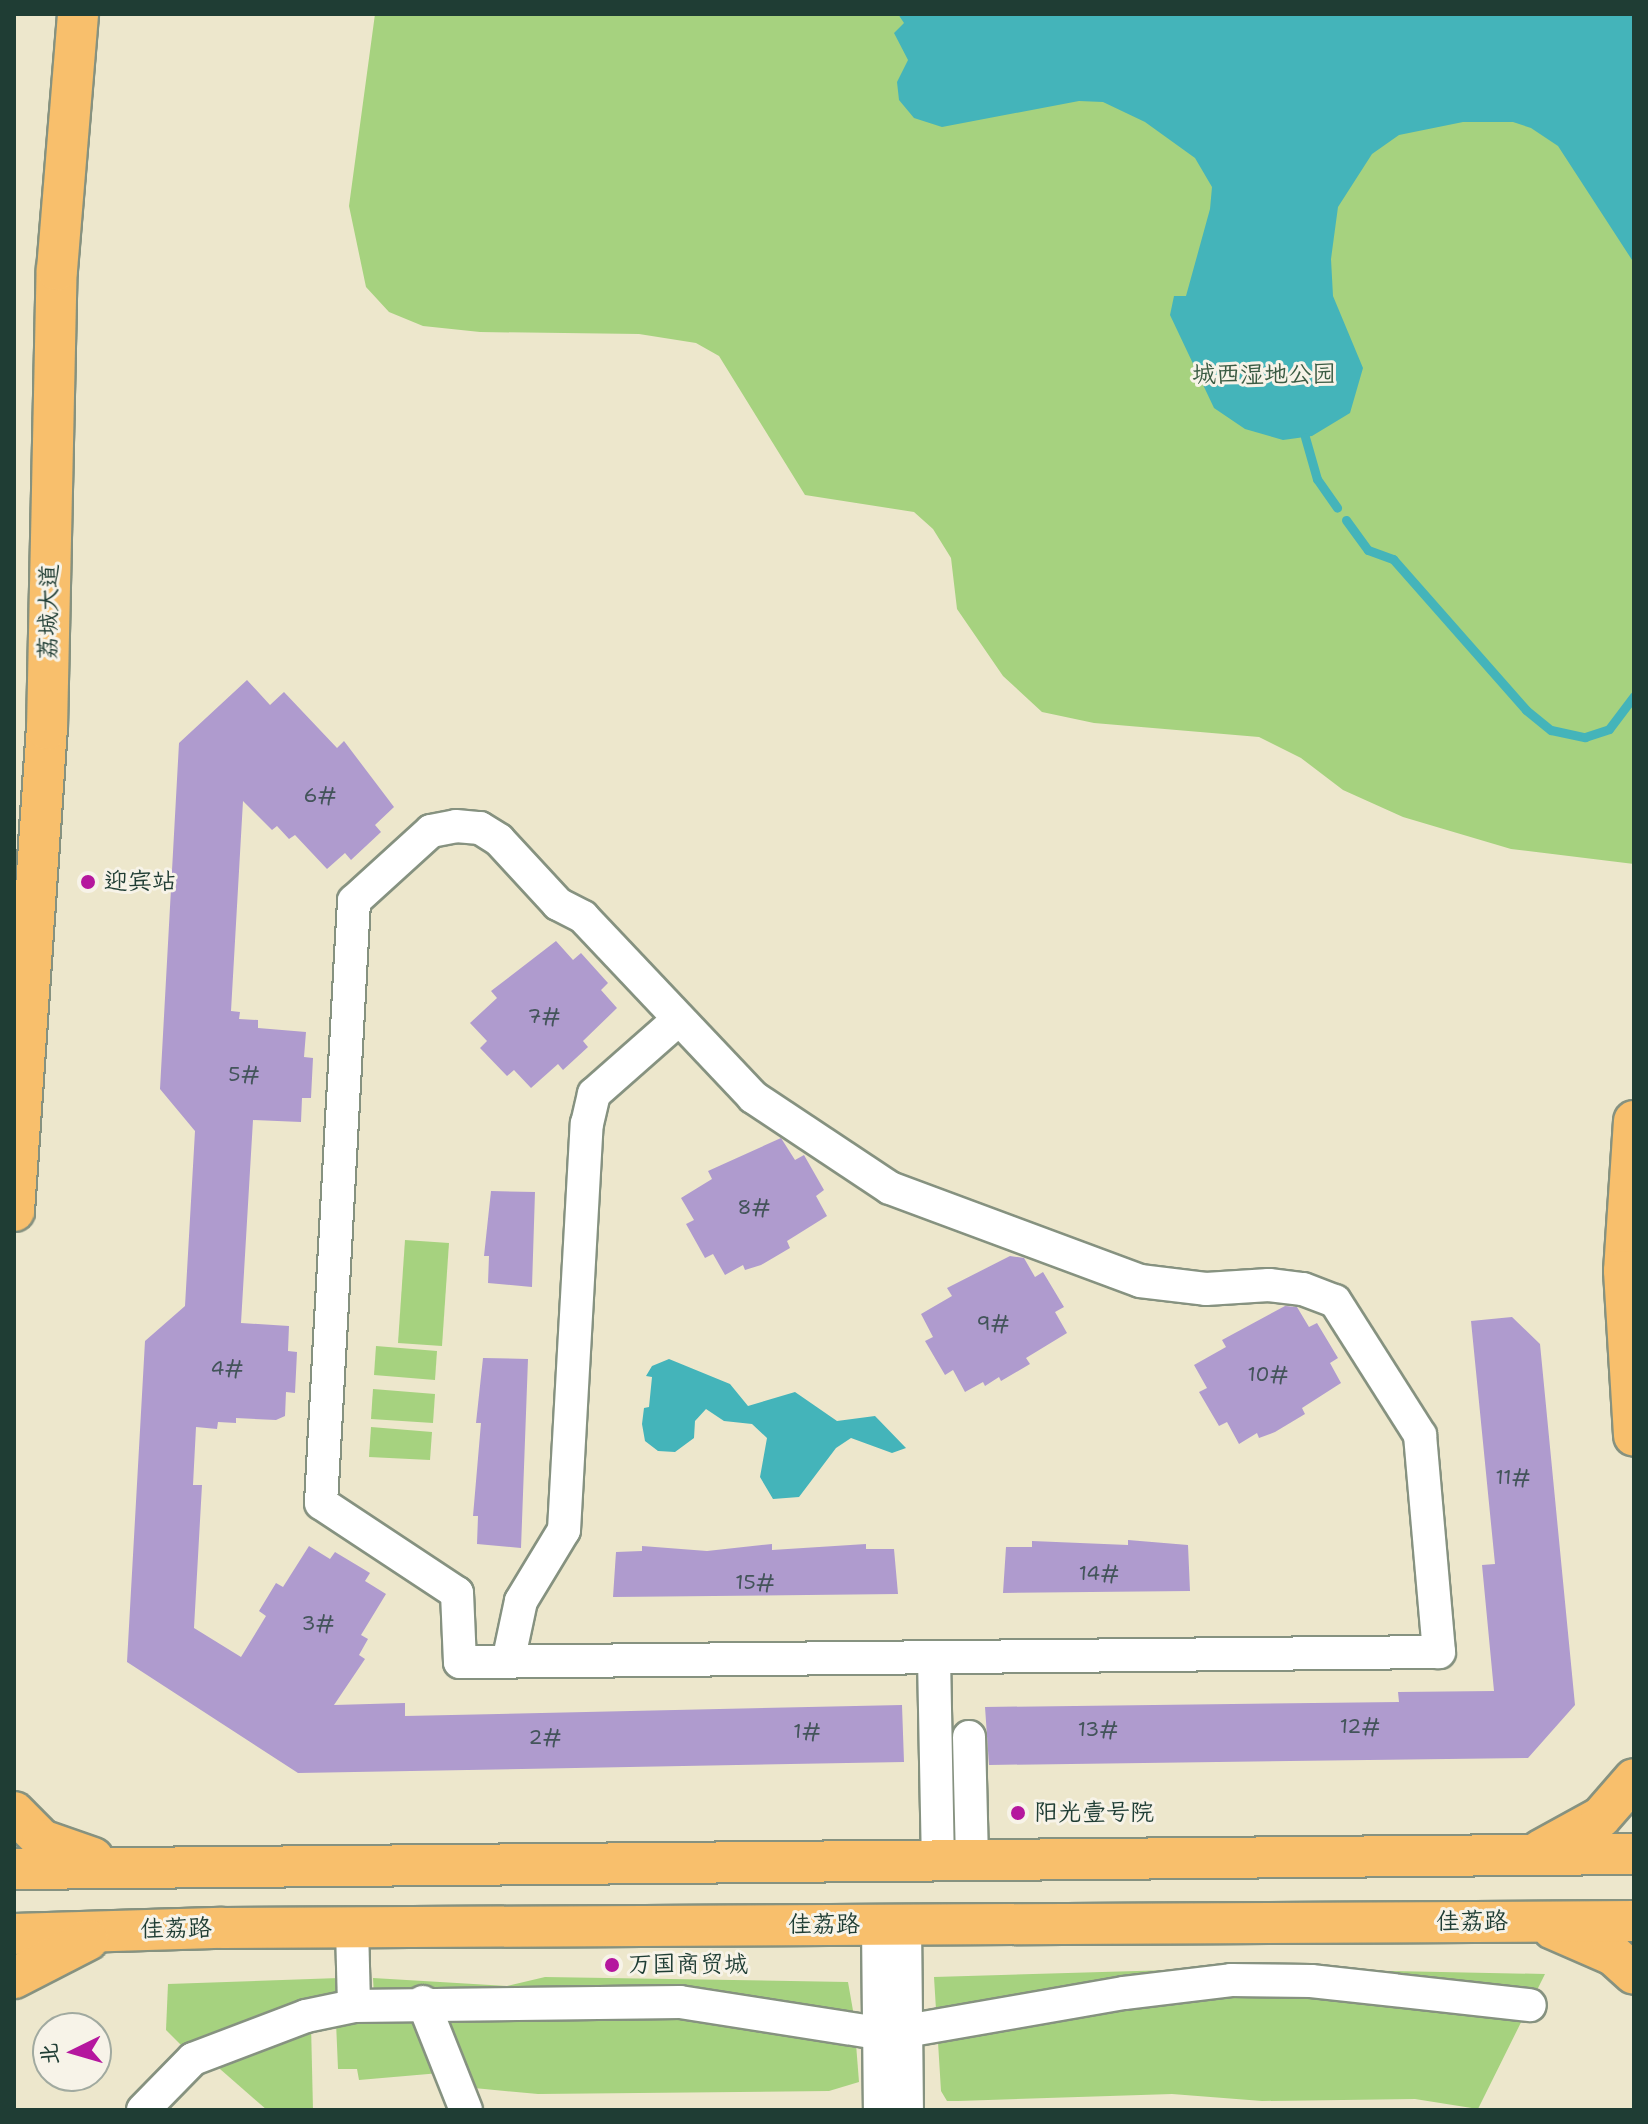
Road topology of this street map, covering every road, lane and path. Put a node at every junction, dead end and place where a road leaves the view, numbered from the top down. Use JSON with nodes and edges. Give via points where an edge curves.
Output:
{"nodes":[{"id":1,"x":78,"y":14,"type":"edge"},
{"id":2,"x":678,"y":1020,"type":"junction"},
{"id":3,"x":1634,"y":1121,"type":"edge"},
{"id":4,"x":14,"y":1211,"type":"edge"},
{"id":5,"x":1634,"y":1436,"type":"edge"},
{"id":6,"x":934,"y":1657,"type":"junction"},
{"id":7,"x":508,"y":1662,"type":"junction"},
{"id":8,"x":969,"y":1737,"type":"dead end"},
{"id":9,"x":1634,"y":1779,"type":"edge"},
{"id":10,"x":14,"y":1812,"type":"edge"},
{"id":11,"x":1634,"y":1854,"type":"edge"},
{"id":12,"x":1523,"y":1856,"type":"junction"},
{"id":13,"x":1444,"y":1857,"type":"junction"},
{"id":14,"x":955,"y":1859,"type":"junction"},
{"id":15,"x":140,"y":1868,"type":"junction"},
{"id":16,"x":221,"y":1868,"type":"junction"},
{"id":17,"x":14,"y":1869,"type":"edge"},
{"id":18,"x":1530,"y":1921,"type":"junction"},
{"id":19,"x":1634,"y":1921,"type":"edge"},
{"id":20,"x":1442,"y":1922,"type":"junction"},
{"id":21,"x":892,"y":1925,"type":"junction"},
{"id":22,"x":222,"y":1928,"type":"junction"},
{"id":23,"x":352,"y":1928,"type":"junction"},
{"id":24,"x":135,"y":1930,"type":"junction"},
{"id":25,"x":14,"y":1934,"type":"edge"},
{"id":26,"x":1634,"y":1974,"type":"edge"},
{"id":27,"x":14,"y":1978,"type":"edge"},
{"id":28,"x":423,"y":2002,"type":"junction"},
{"id":29,"x":1530,"y":2005,"type":"dead end"},
{"id":30,"x":354,"y":2006,"type":"junction"},
{"id":31,"x":893,"y":2032,"type":"junction"},
{"id":32,"x":143,"y":2110,"type":"edge"},
{"id":33,"x":466,"y":2110,"type":"edge"},
{"id":34,"x":880,"y":2110,"type":"edge"},
{"id":35,"x":907,"y":2110,"type":"edge"}],
"edges":[{"from":1,"to":4,"type":"main road","name":"荔城大道","via":[[57,270],[47,729]]},
{"from":2,"to":6,"type":"lane","via":[[753,1097],[890,1188],[1140,1281],[1206,1289],[1269,1285],[1303,1289],[1335,1301],[1420,1435],[1439,1652]]},
{"from":2,"to":7,"type":"lane","via":[[594,1094],[587,1124],[566,1514],[551,1559],[521,1601]]},
{"from":2,"to":7,"type":"lane","via":[[583,917],[558,904],[499,840],[480,828],[431,831],[354,901],[321,1503],[457,1593],[460,1662]]},
{"from":3,"to":5,"type":"main road","via":[[1624,1271]]},
{"from":6,"to":7,"type":"lane"},
{"from":6,"to":14,"type":"lane"},
{"from":8,"to":14,"type":"lane"},
{"from":9,"to":12,"type":"main road","via":[[1621,1798],[1582,1832]]},
{"from":10,"to":15,"type":"main road","via":[[42,1840]]},
{"from":11,"to":12,"type":"main road"},
{"from":12,"to":13,"type":"main road"},
{"from":13,"to":14,"type":"main road"},
{"from":13,"to":20,"type":"main road"},
{"from":14,"to":16,"type":"main road"},
{"from":15,"to":16,"type":"main road"},
{"from":15,"to":17,"type":"main road"},
{"from":16,"to":22,"type":"main road"},
{"from":18,"to":19,"type":"main road","name":"佳荔路"},
{"from":18,"to":20,"type":"main road","name":"佳荔路"},
{"from":18,"to":26,"type":"main road","via":[[1600,1948]]},
{"from":20,"to":21,"type":"main road","name":"佳荔路"},
{"from":21,"to":23,"type":"main road","name":"佳荔路"},
{"from":21,"to":31,"type":"lane"},
{"from":22,"to":23,"type":"main road","name":"佳荔路"},
{"from":22,"to":24,"type":"main road","name":"佳荔路"},
{"from":23,"to":30,"type":"lane"},
{"from":24,"to":25,"type":"main road","name":"佳荔路"},
{"from":24,"to":27,"type":"main road","via":[[76,1942]]},
{"from":28,"to":30,"type":"lane"},
{"from":28,"to":31,"type":"lane","via":[[680,2002]]},
{"from":28,"to":33,"type":"lane"},
{"from":29,"to":31,"type":"lane","via":[[1311,1981],[1231,1980]]},
{"from":30,"to":32,"type":"lane","via":[[306,2016],[193,2059]]},
{"from":31,"to":34,"type":"lane"},
{"from":31,"to":35,"type":"lane"}]}
